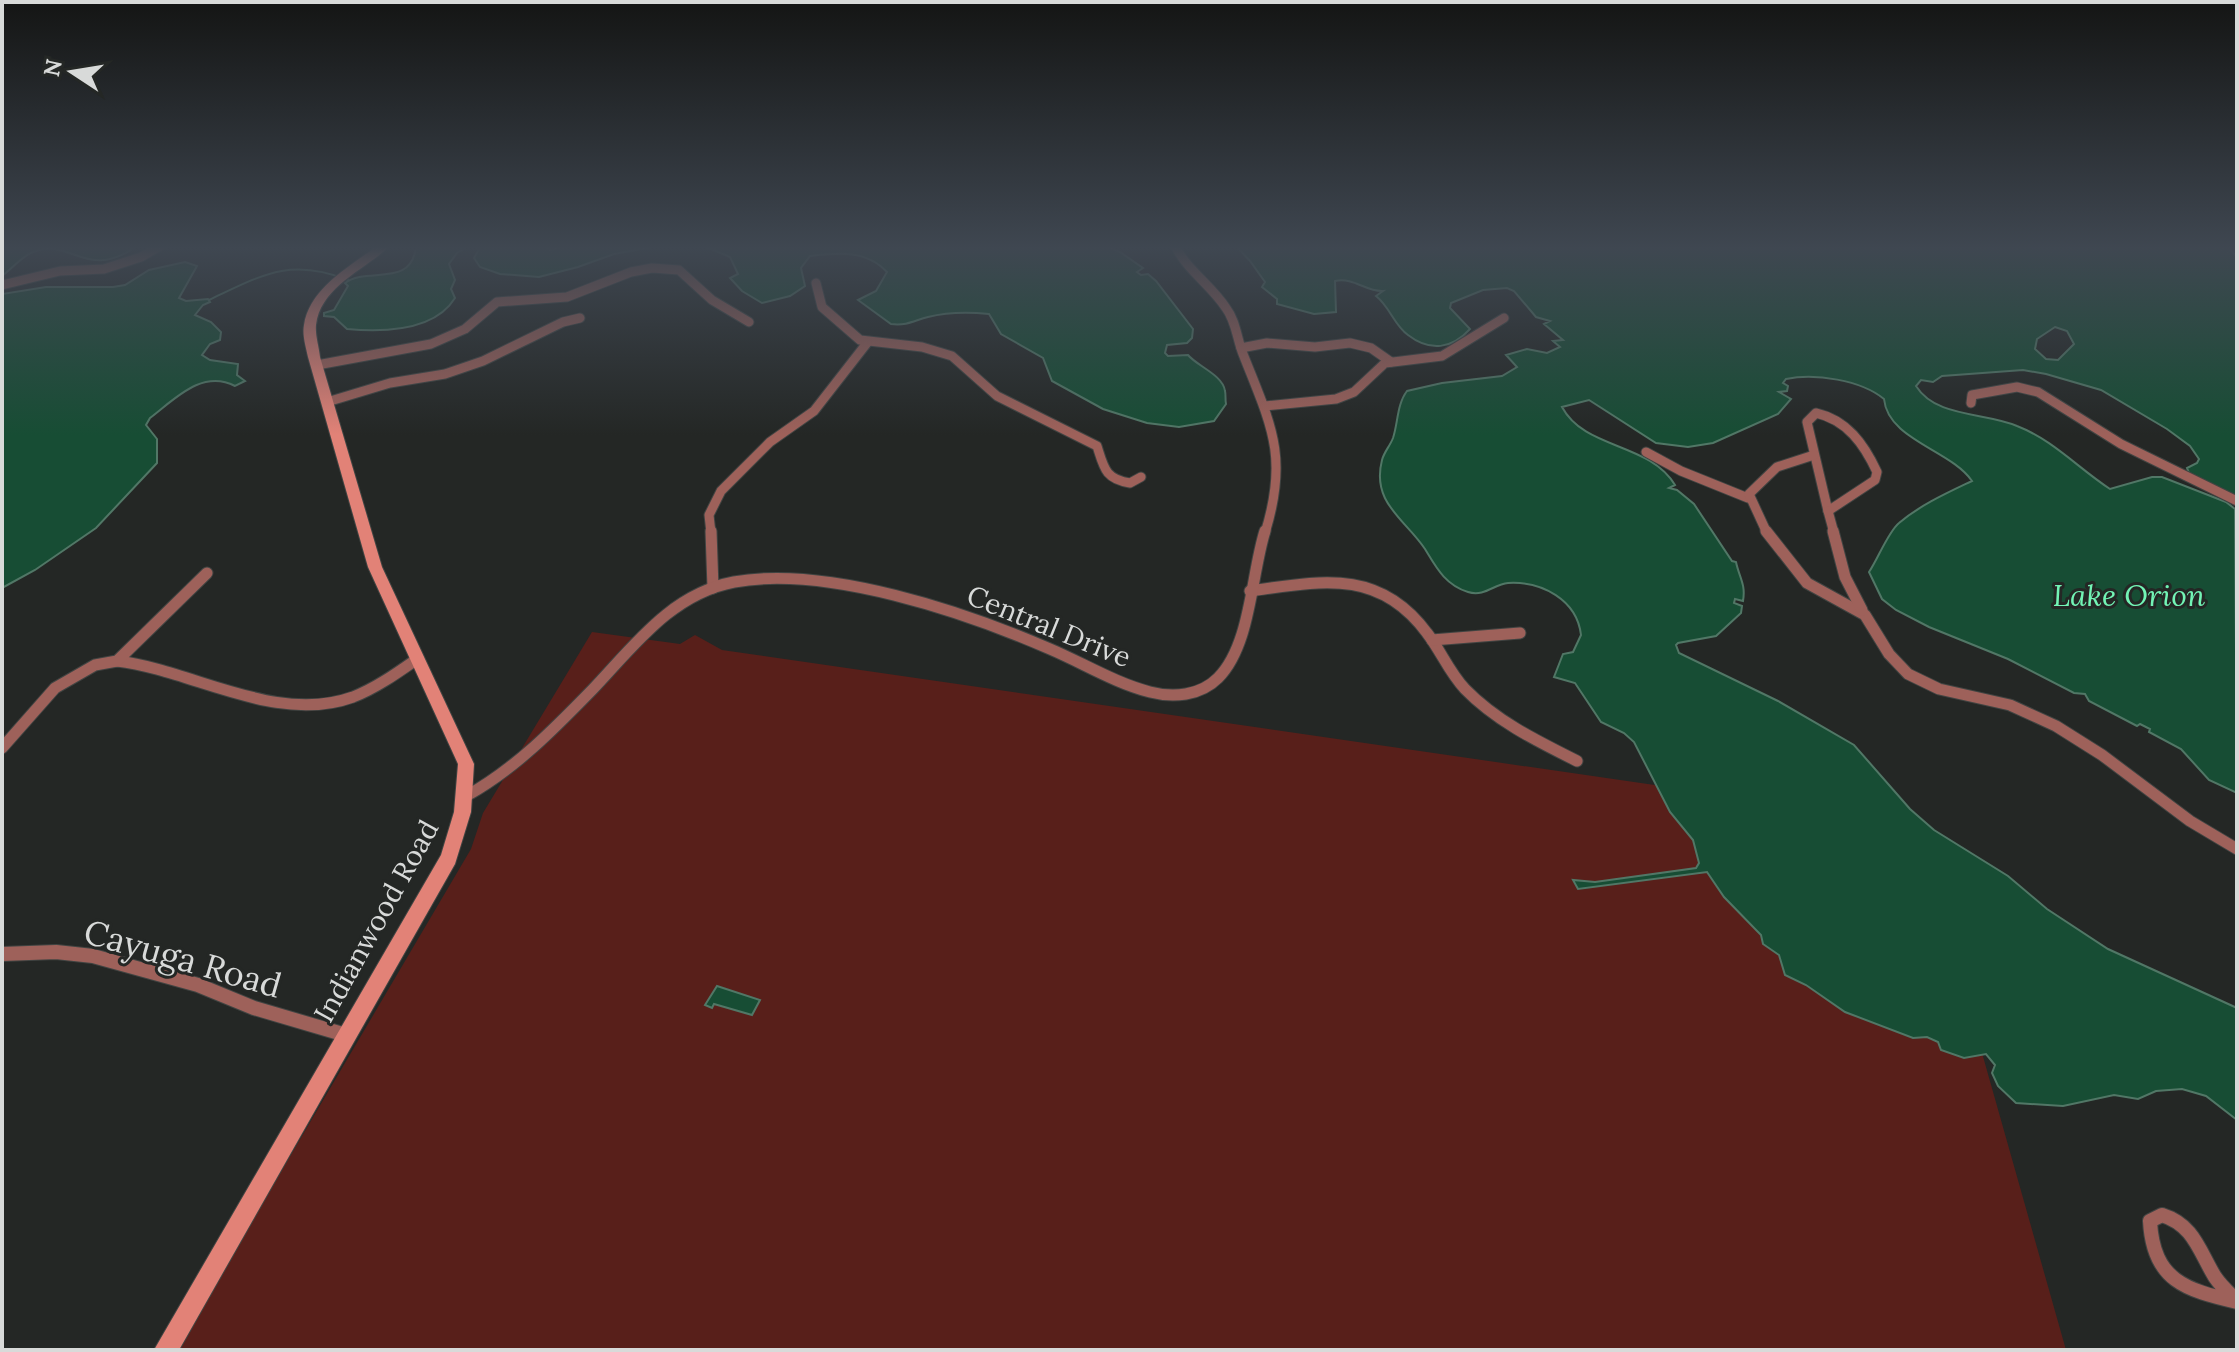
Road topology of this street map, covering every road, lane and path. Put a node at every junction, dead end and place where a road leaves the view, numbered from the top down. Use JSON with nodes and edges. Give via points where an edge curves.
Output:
{"nodes":[{"id":1,"x":318,"y":309,"type":"edge"},
{"id":2,"x":489,"y":309,"type":"edge"},
{"id":3,"x":727,"y":309,"type":"edge"},
{"id":4,"x":825,"y":309,"type":"edge"},
{"id":5,"x":1226,"y":309,"type":"edge"},
{"id":6,"x":580,"y":318,"type":"dead end"},
{"id":7,"x":1504,"y":318,"type":"dead end"},
{"id":8,"x":749,"y":322,"type":"dead end"},
{"id":9,"x":867,"y":343,"type":"junction"},
{"id":10,"x":1241,"y":348,"type":"junction"},
{"id":11,"x":1391,"y":362,"type":"junction"},
{"id":12,"x":317,"y":365,"type":"junction"},
{"id":13,"x":327,"y":402,"type":"junction"},
{"id":14,"x":1971,"y":403,"type":"dead end"},
{"id":15,"x":1265,"y":406,"type":"junction"},
{"id":16,"x":1646,"y":452,"type":"dead end"},
{"id":17,"x":1814,"y":455,"type":"junction"},
{"id":18,"x":1141,"y":477,"type":"dead end"},
{"id":19,"x":1748,"y":498,"type":"junction"},
{"id":20,"x":2237,"y":501,"type":"edge"},
{"id":21,"x":1828,"y":511,"type":"junction"},
{"id":22,"x":207,"y":573,"type":"dead end"},
{"id":23,"x":713,"y":588,"type":"junction"},
{"id":24,"x":1250,"y":591,"type":"junction"},
{"id":25,"x":1863,"y":613,"type":"junction"},
{"id":26,"x":1520,"y":633,"type":"dead end"},
{"id":27,"x":1432,"y":640,"type":"junction"},
{"id":28,"x":417,"y":659,"type":"junction"},
{"id":29,"x":117,"y":661,"type":"junction"},
{"id":30,"x":2,"y":748,"type":"edge"},
{"id":31,"x":1577,"y":761,"type":"dead end"},
{"id":32,"x":468,"y":795,"type":"junction"},
{"id":33,"x":2237,"y":849,"type":"edge"},
{"id":34,"x":2,"y":954,"type":"edge"},
{"id":35,"x":346,"y":1035,"type":"junction"},
{"id":36,"x":2237,"y":1301,"type":"edge"},
{"id":37,"x":166,"y":1350,"type":"edge"}],
"edges":[{"from":1,"to":12,"type":"street","name":"Indianwood Road","via":[[310,323]]},
{"from":2,"to":12,"type":"street","via":[[465,329],[431,344]]},
{"from":3,"to":8,"type":"street"},
{"from":4,"to":9,"type":"street"},
{"from":5,"to":10,"type":"street","name":"Central Drive"},
{"from":6,"to":13,"type":"street","via":[[445,374]]},
{"from":7,"to":11,"type":"street","via":[[1442,356]]},
{"from":9,"to":18,"type":"street","via":[[922,347],[952,356],[1006,402],[1097,446],[1103,473],[1110,479],[1130,483]]},
{"from":9,"to":23,"type":"street","via":[[814,411],[770,442],[721,491],[709,515]]},
{"from":10,"to":11,"type":"street","via":[[1350,343],[1371,348]]},
{"from":10,"to":15,"type":"street","name":"Central Drive"},
{"from":11,"to":15,"type":"street","via":[[1376,369],[1354,392],[1336,399]]},
{"from":12,"to":13,"type":"street","name":"Indianwood Road"},
{"from":13,"to":28,"type":"street","name":"Indianwood Road","via":[[375,567]]},
{"from":14,"to":20,"type":"street","via":[[1975,394],[2032,389],[2121,444]]},
{"from":15,"to":24,"type":"street","name":"Central Drive","via":[[1278,452],[1279,485]]},
{"from":16,"to":19,"type":"street"},
{"from":17,"to":19,"type":"street","via":[[1779,465]]},
{"from":17,"to":21,"type":"street"},
{"from":17,"to":21,"type":"street","via":[[1807,422],[1816,413],[1851,430],[1877,472],[1875,480]]},
{"from":19,"to":25,"type":"street","via":[[1753,514],[1796,575]]},
{"from":21,"to":25,"type":"street","via":[[1845,577]]},
{"from":22,"to":29,"type":"street"},
{"from":23,"to":24,"type":"street","name":"Central Drive","via":[[767,579],[876,594],[1001,629],[1136,687],[1182,695],[1225,672],[1242,636]]},
{"from":23,"to":32,"type":"street","name":"Central Drive","via":[[661,615],[542,737]]},
{"from":24,"to":27,"type":"street","via":[[1322,582],[1370,585],[1409,609]]},
{"from":25,"to":33,"type":"street","via":[[1906,673],[1954,694],[2008,705],[2055,726]]},
{"from":26,"to":27,"type":"street"},
{"from":27,"to":31,"type":"street","via":[[1462,686],[1492,713]]},
{"from":28,"to":29,"type":"street","via":[[375,687],[313,705],[240,693],[145,662]]},
{"from":28,"to":32,"type":"street","name":"Indianwood Road","via":[[466,764]]},
{"from":29,"to":30,"type":"street","via":[[95,665],[55,688]]},
{"from":32,"to":35,"type":"street","name":"Indianwood Road","via":[[449,858]]},
{"from":34,"to":35,"type":"street","name":"Cayuga Road","via":[[93,956]]},
{"from":35,"to":37,"type":"street","name":"Indianwood Road"},
{"from":36,"to":36,"type":"street","via":[[2216,1278],[2183,1222],[2155,1216],[2150,1221],[2167,1276],[2196,1293]]}]}
